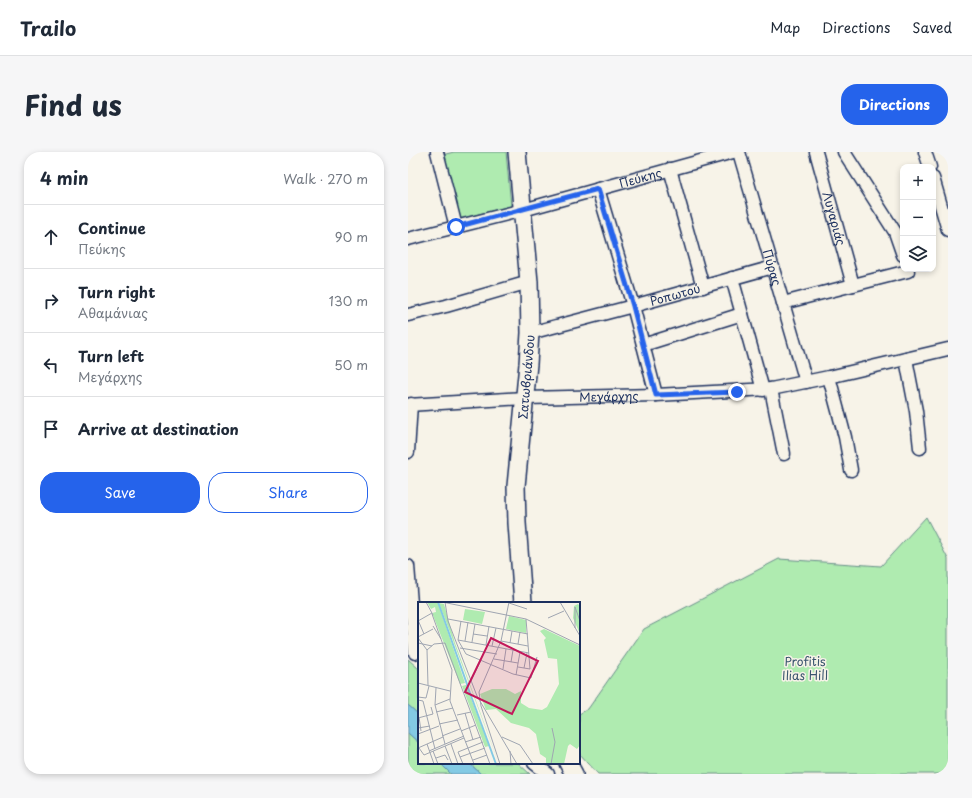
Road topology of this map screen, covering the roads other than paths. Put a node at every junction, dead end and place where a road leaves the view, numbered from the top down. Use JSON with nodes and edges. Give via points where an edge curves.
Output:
{"nodes":[{"id":1,"x":437,"y":152,"type":"edge"},
{"id":2,"x":517,"y":152,"type":"edge"},
{"id":3,"x":733,"y":152,"type":"edge"},
{"id":4,"x":739,"y":152,"type":"edge"},
{"id":5,"x":816,"y":152,"type":"edge"},
{"id":6,"x":844,"y":152,"type":"edge"},
{"id":7,"x":925,"y":152,"type":"edge"},
{"id":8,"x":929,"y":164,"type":"edge"},
{"id":9,"x":670,"y":170,"type":"junction"},
{"id":10,"x":936,"y":188,"type":"edge"},
{"id":11,"x":598,"y":189,"type":"junction"},
{"id":12,"x":523,"y":210,"type":"junction"},
{"id":13,"x":456,"y":227,"type":"junction"},
{"id":14,"x":948,"y":230,"type":"edge"},
{"id":15,"x":408,"y":239,"type":"edge"},
{"id":16,"x":900,"y":246,"type":"edge"},
{"id":17,"x":772,"y":267,"type":"junction"},
{"id":18,"x":904,"y":272,"type":"edge"},
{"id":19,"x":732,"y":278,"type":"junction"},
{"id":20,"x":530,"y":282,"type":"junction"},
{"id":21,"x":853,"y":285,"type":"junction"},
{"id":22,"x":703,"y":287,"type":"junction"},
{"id":23,"x":783,"y":303,"type":"junction"},
{"id":24,"x":633,"y":306,"type":"junction"},
{"id":25,"x":742,"y":314,"type":"junction"},
{"id":26,"x":408,"y":315,"type":"edge"},
{"id":27,"x":530,"y":333,"type":"junction"},
{"id":28,"x":643,"y":345,"type":"junction"},
{"id":29,"x":948,"y":349,"type":"edge"},
{"id":30,"x":906,"y":359,"type":"junction"},
{"id":31,"x":829,"y":377,"type":"junction"},
{"id":32,"x":806,"y":382,"type":"junction"},
{"id":33,"x":767,"y":390,"type":"junction"},
{"id":34,"x":656,"y":395,"type":"junction"},
{"id":35,"x":525,"y":398,"type":"junction"},
{"id":36,"x":409,"y":405,"type":"edge"},
{"id":37,"x":920,"y":448,"type":"dead end"},
{"id":38,"x":408,"y":452,"type":"edge"},
{"id":39,"x":784,"y":454,"type":"dead end"},
{"id":40,"x":851,"y":470,"type":"dead end"},
{"id":41,"x":408,"y":566,"type":"edge"},
{"id":42,"x":523,"y":602,"type":"edge"},
{"id":43,"x":414,"y":652,"type":"edge"},
{"id":44,"x":535,"y":764,"type":"edge"},
{"id":45,"x":569,"y":764,"type":"edge"},
{"id":46,"x":548,"y":774,"type":"edge"},
{"id":47,"x":574,"y":774,"type":"edge"}],
"edges":[{"from":1,"to":13,"type":"street"},
{"from":2,"to":12,"type":"street","name":"Σατωβριάνδου"},
{"from":3,"to":9,"type":"street","name":"Πεύκης"},
{"from":4,"to":17,"type":"street","name":"Πύρας"},
{"from":5,"to":21,"type":"street","name":"Λυγαριάς"},
{"from":6,"to":16,"type":"street","via":[[895,232]]},
{"from":7,"to":8,"type":"street"},
{"from":9,"to":11,"type":"street","name":"Πεύκης"},
{"from":9,"to":22,"type":"street"},
{"from":10,"to":14,"type":"street"},
{"from":11,"to":12,"type":"street","name":"Πεύκης"},
{"from":11,"to":24,"type":"street"},
{"from":12,"to":13,"type":"street","name":"Πεύκης"},
{"from":12,"to":20,"type":"street","name":"Σατωβριάνδου"},
{"from":13,"to":15,"type":"street","name":"Πεύκης"},
{"from":17,"to":19,"type":"street","name":"Ροπωτού"},
{"from":17,"to":23,"type":"street","name":"Πύρας"},
{"from":18,"to":21,"type":"street"},
{"from":19,"to":22,"type":"street","name":"Ροπωτού"},
{"from":19,"to":25,"type":"street"},
{"from":20,"to":26,"type":"street"},
{"from":20,"to":27,"type":"street","name":"Σατωβριάνδου"},
{"from":21,"to":23,"type":"street"},
{"from":22,"to":24,"type":"street","name":"Ροπωτού"},
{"from":23,"to":32,"type":"street","name":"Πύρας"},
{"from":24,"to":27,"type":"street","name":"Ροπωτού"},
{"from":24,"to":28,"type":"street"},
{"from":25,"to":28,"type":"street"},
{"from":25,"to":33,"type":"street"},
{"from":27,"to":35,"type":"street","name":"Σατωβριάνδου"},
{"from":28,"to":34,"type":"street"},
{"from":29,"to":30,"type":"street","name":"Μεγάρχης"},
{"from":30,"to":31,"type":"street","name":"Μεγάρχης"},
{"from":30,"to":37,"type":"street"},
{"from":31,"to":32,"type":"street","name":"Μεγάρχης"},
{"from":31,"to":40,"type":"street"},
{"from":32,"to":33,"type":"street","name":"Μεγάρχης"},
{"from":33,"to":34,"type":"street","name":"Μεγάρχης"},
{"from":33,"to":39,"type":"street"},
{"from":34,"to":35,"type":"street","name":"Μεγάρχης"},
{"from":35,"to":36,"type":"street","name":"Μεγάρχης"},
{"from":35,"to":42,"type":"street","name":"Σατωβριάνδου","via":[[516,486]]},
{"from":36,"to":38,"type":"street"},
{"from":41,"to":43,"type":"street"},
{"from":44,"to":46,"type":"street"},
{"from":45,"to":47,"type":"street"}]}
